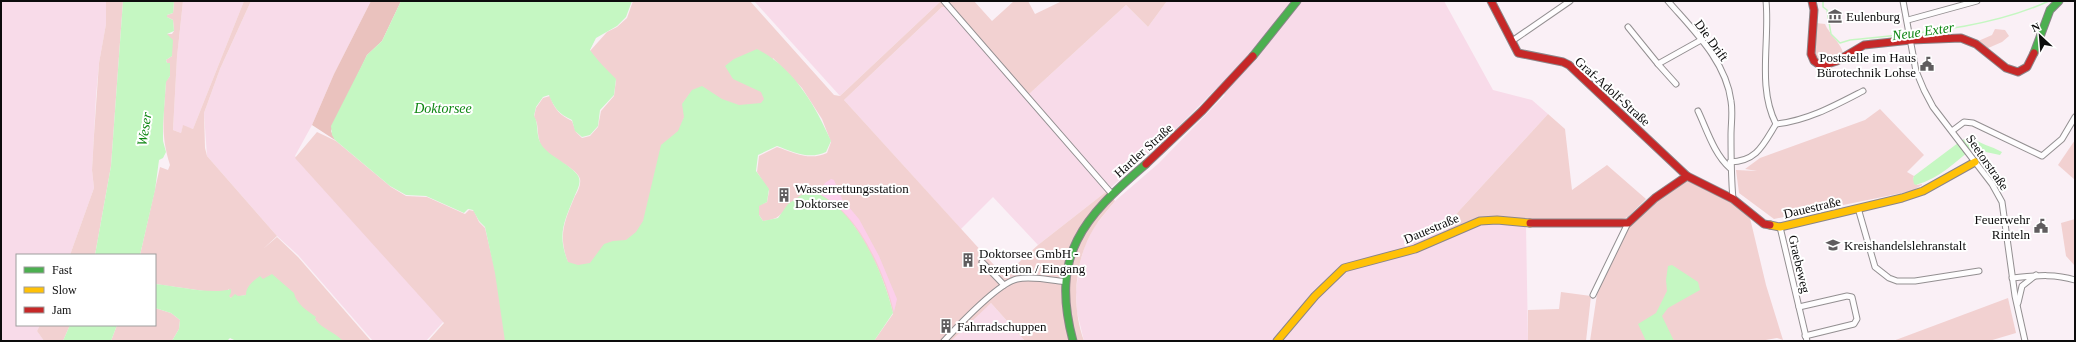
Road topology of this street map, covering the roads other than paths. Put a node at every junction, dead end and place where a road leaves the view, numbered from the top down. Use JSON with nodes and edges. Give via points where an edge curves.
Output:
{"nodes":[{"id":1,"x":944,"y":1,"type":"edge"},
{"id":2,"x":1297,"y":1,"type":"edge"},
{"id":3,"x":1570,"y":1,"type":"edge"},
{"id":4,"x":1668,"y":1,"type":"edge"},
{"id":5,"x":1766,"y":1,"type":"edge"},
{"id":6,"x":1812,"y":1,"type":"edge"},
{"id":7,"x":1903,"y":1,"type":"edge"},
{"id":8,"x":1977,"y":1,"type":"edge"},
{"id":9,"x":2059,"y":1,"type":"edge"},
{"id":10,"x":1492,"y":2,"type":"edge"},
{"id":11,"x":1908,"y":20,"type":"junction"},
{"id":12,"x":1628,"y":27,"type":"dead end"},
{"id":13,"x":1910,"y":35,"type":"junction"},
{"id":14,"x":1701,"y":40,"type":"junction"},
{"id":15,"x":1512,"y":41,"type":"junction"},
{"id":16,"x":1658,"y":64,"type":"junction"},
{"id":17,"x":1676,"y":84,"type":"dead end"},
{"id":18,"x":1864,"y":91,"type":"dead end"},
{"id":19,"x":1698,"y":111,"type":"dead end"},
{"id":20,"x":2075,"y":117,"type":"edge"},
{"id":21,"x":1776,"y":124,"type":"junction"},
{"id":22,"x":1952,"y":131,"type":"junction"},
{"id":23,"x":1974,"y":160,"type":"junction"},
{"id":24,"x":1730,"y":165,"type":"junction"},
{"id":25,"x":1687,"y":176,"type":"junction"},
{"id":26,"x":1112,"y":194,"type":"junction"},
{"id":27,"x":1733,"y":199,"type":"junction"},
{"id":28,"x":1858,"y":208,"type":"junction"},
{"id":29,"x":1628,"y":222,"type":"junction"},
{"id":30,"x":1780,"y":226,"type":"junction"},
{"id":31,"x":982,"y":262,"type":"dead end"},
{"id":32,"x":1979,"y":271,"type":"dead end"},
{"id":33,"x":2037,"y":274,"type":"junction"},
{"id":34,"x":2012,"y":278,"type":"junction"},
{"id":35,"x":2075,"y":280,"type":"edge"},
{"id":36,"x":1066,"y":282,"type":"junction"},
{"id":37,"x":1004,"y":284,"type":"junction"},
{"id":38,"x":1594,"y":295,"type":"dead end"},
{"id":39,"x":1799,"y":307,"type":"junction"},
{"id":40,"x":2018,"y":311,"type":"junction"},
{"id":41,"x":1806,"y":338,"type":"edge"},
{"id":42,"x":944,"y":341,"type":"edge"},
{"id":43,"x":1073,"y":341,"type":"edge"},
{"id":44,"x":1277,"y":341,"type":"edge"},
{"id":45,"x":2025,"y":341,"type":"edge"}],
"edges":[{"from":1,"to":26,"type":"street"},
{"from":2,"to":26,"type":"street","name":"Hartler Straße","via":[[1260,50],[1216,96],[1169,145]]},
{"from":3,"to":15,"type":"street"},
{"from":4,"to":14,"type":"street","name":"Die Drift"},
{"from":5,"to":21,"type":"street","via":[[1766,88],[1771,115]]},
{"from":6,"to":13,"type":"street","via":[[1815,18],[1808,53],[1811,59],[1821,66],[1837,62],[1864,45]]},
{"from":7,"to":11,"type":"street","name":"Seetorstraße"},
{"from":8,"to":11,"type":"street"},
{"from":9,"to":13,"type":"street","via":[[2050,10],[2034,58],[2028,67],[2018,72],[2006,68],[1967,39]]},
{"from":10,"to":15,"type":"street","name":"Graf-Adolf-Straße"},
{"from":11,"to":13,"type":"street","name":"Seetorstraße"},
{"from":12,"to":16,"type":"street"},
{"from":13,"to":22,"type":"street","name":"Seetorstraße","via":[[1916,71],[1924,90],[1933,107]]},
{"from":14,"to":16,"type":"street"},
{"from":14,"to":24,"type":"street","name":"Die Drift","via":[[1719,66],[1731,101]]},
{"from":15,"to":25,"type":"street","name":"Graf-Adolf-Straße","via":[[1518,53],[1569,65]]},
{"from":16,"to":17,"type":"street"},
{"from":18,"to":21,"type":"street","via":[[1811,115]]},
{"from":19,"to":24,"type":"street","via":[[1723,162]]},
{"from":20,"to":22,"type":"street","via":[[2062,139],[2042,156],[1973,123],[1964,122]]},
{"from":21,"to":24,"type":"street","via":[[1751,158]]},
{"from":22,"to":23,"type":"street","name":"Seetorstraße"},
{"from":23,"to":28,"type":"street","name":"Dauestraße","via":[[1923,191]]},
{"from":23,"to":34,"type":"street","name":"Seetorstraße","via":[[2002,202]]},
{"from":24,"to":27,"type":"street","name":"Die Drift"},
{"from":25,"to":27,"type":"street","name":"Dauestraße"},
{"from":25,"to":29,"type":"street","via":[[1655,198]]},
{"from":26,"to":36,"type":"street","name":"Hartler Straße","via":[[1091,216],[1077,239]]},
{"from":27,"to":30,"type":"street","name":"Dauestraße","via":[[1764,224]]},
{"from":28,"to":30,"type":"street","name":"Dauestraße"},
{"from":28,"to":32,"type":"street","via":[[1875,267],[1889,278],[1897,281],[1915,281]]},
{"from":29,"to":38,"type":"street"},
{"from":29,"to":44,"type":"street","name":"Dauestraße","via":[[1543,224],[1480,220],[1415,249],[1344,268],[1320,291]]},
{"from":30,"to":39,"type":"street","name":"Graebeweg"},
{"from":31,"to":37,"type":"street"},
{"from":33,"to":34,"type":"street"},
{"from":33,"to":35,"type":"street"},
{"from":33,"to":40,"type":"street","via":[[2022,286],[2019,292]]},
{"from":34,"to":40,"type":"street","name":"Seetorstraße"},
{"from":36,"to":37,"type":"street","via":[[1022,278]]},
{"from":36,"to":43,"type":"street","name":"Hartler Straße","via":[[1066,306]]},
{"from":37,"to":42,"type":"street"},
{"from":39,"to":41,"type":"street","name":"Graebeweg"},
{"from":39,"to":41,"type":"street","name":"Graebeweg","via":[[1848,296],[1852,298],[1856,312],[1857,319],[1854,324]]},
{"from":40,"to":45,"type":"street","name":"Seetorstraße"}]}
